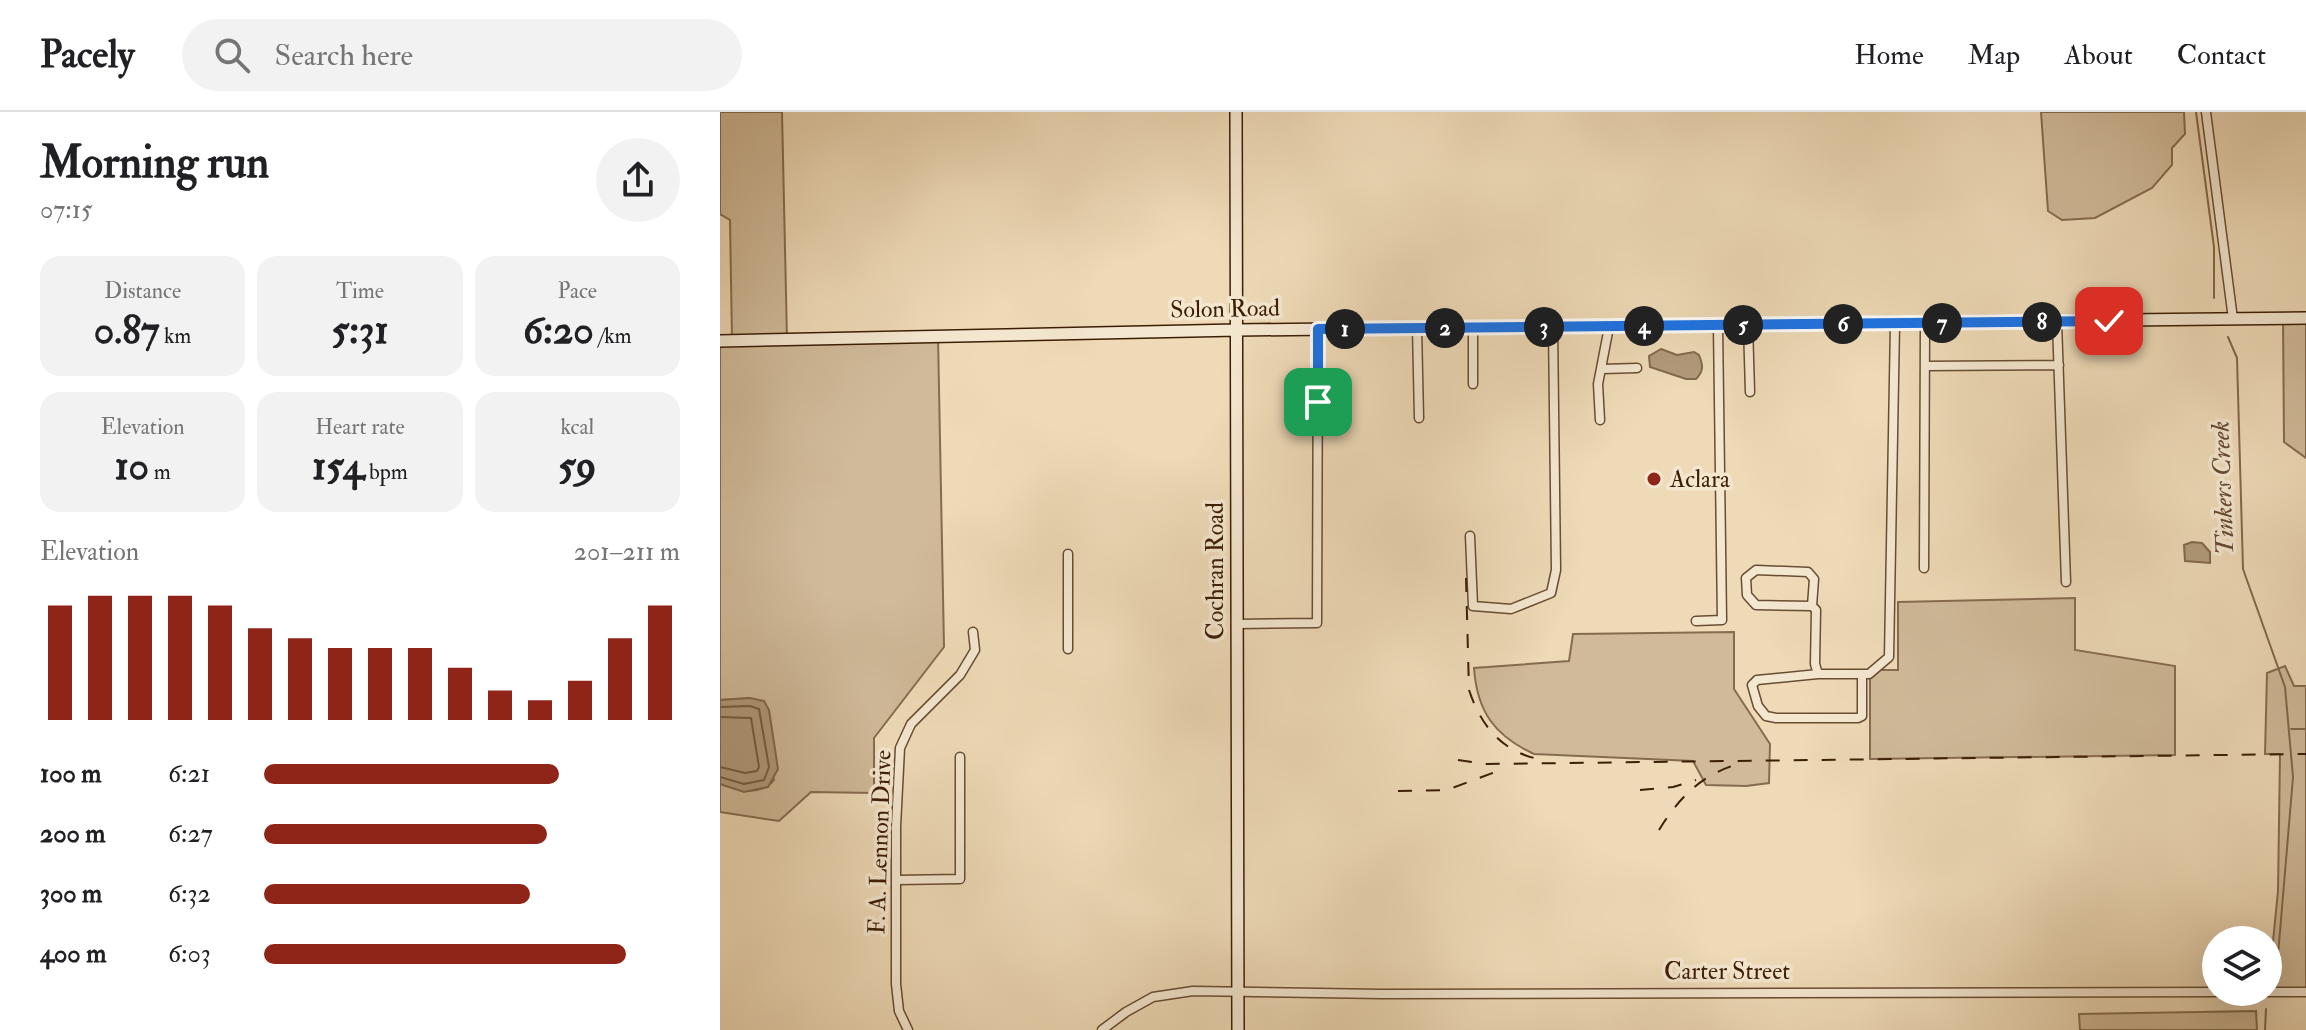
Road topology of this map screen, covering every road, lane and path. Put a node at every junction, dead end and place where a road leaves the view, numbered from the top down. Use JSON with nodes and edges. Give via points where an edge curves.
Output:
{"nodes":[{"id":1,"x":1236,"y":112,"type":"edge"},
{"id":2,"x":2206,"y":112,"type":"edge"},
{"id":3,"x":2306,"y":318,"type":"edge"},
{"id":4,"x":2233,"y":319,"type":"junction"},
{"id":5,"x":2057,"y":322,"type":"junction"},
{"id":6,"x":1895,"y":324,"type":"junction"},
{"id":7,"x":1925,"y":324,"type":"junction"},
{"id":8,"x":1748,"y":325,"type":"junction"},
{"id":9,"x":1718,"y":326,"type":"junction"},
{"id":10,"x":1553,"y":327,"type":"junction"},
{"id":11,"x":1609,"y":327,"type":"junction"},
{"id":12,"x":1417,"y":328,"type":"junction"},
{"id":13,"x":1473,"y":328,"type":"junction"},
{"id":14,"x":1318,"y":329,"type":"junction"},
{"id":15,"x":1237,"y":330,"type":"junction"},
{"id":16,"x":720,"y":341,"type":"edge"},
{"id":17,"x":2059,"y":365,"type":"junction"},
{"id":18,"x":1925,"y":366,"type":"junction"},
{"id":19,"x":1637,"y":368,"type":"dead end"},
{"id":20,"x":1602,"y":369,"type":"junction"},
{"id":21,"x":1473,"y":384,"type":"dead end"},
{"id":22,"x":1750,"y":392,"type":"dead end"},
{"id":23,"x":1419,"y":418,"type":"dead end"},
{"id":24,"x":1600,"y":420,"type":"dead end"},
{"id":25,"x":1470,"y":536,"type":"dead end"},
{"id":26,"x":1068,"y":554,"type":"dead end"},
{"id":27,"x":1924,"y":568,"type":"dead end"},
{"id":28,"x":2066,"y":582,"type":"dead end"},
{"id":29,"x":1812,"y":606,"type":"junction"},
{"id":30,"x":1696,"y":621,"type":"dead end"},
{"id":31,"x":1237,"y":624,"type":"junction"},
{"id":32,"x":973,"y":632,"type":"dead end"},
{"id":33,"x":1068,"y":649,"type":"dead end"},
{"id":34,"x":1818,"y":674,"type":"junction"},
{"id":35,"x":1862,"y":674,"type":"junction"},
{"id":36,"x":960,"y":757,"type":"dead end"},
{"id":37,"x":896,"y":880,"type":"junction"},
{"id":38,"x":1238,"y":991,"type":"junction"},
{"id":39,"x":2202,"y":992,"type":"edge"},
{"id":40,"x":2282,"y":992,"type":"edge"},
{"id":41,"x":2306,"y":992,"type":"edge"},
{"id":42,"x":908,"y":1030,"type":"edge"},
{"id":43,"x":1102,"y":1030,"type":"edge"},
{"id":44,"x":1238,"y":1030,"type":"edge"}],
"edges":[{"from":1,"to":15,"type":"street","name":"Cochran Road"},
{"from":2,"to":4,"type":"street"},
{"from":3,"to":4,"type":"street","name":"Solon Road"},
{"from":4,"to":5,"type":"street","name":"Solon Road"},
{"from":5,"to":7,"type":"street","name":"Solon Road"},
{"from":5,"to":17,"type":"street"},
{"from":6,"to":7,"type":"street","name":"Solon Road"},
{"from":6,"to":8,"type":"street","name":"Solon Road"},
{"from":6,"to":35,"type":"street","via":[[1889,657]]},
{"from":7,"to":18,"type":"street"},
{"from":8,"to":9,"type":"street","name":"Solon Road"},
{"from":8,"to":22,"type":"street"},
{"from":9,"to":11,"type":"street","name":"Solon Road"},
{"from":9,"to":30,"type":"street","via":[[1722,620]]},
{"from":10,"to":11,"type":"street","name":"Solon Road"},
{"from":10,"to":13,"type":"street","name":"Solon Road"},
{"from":10,"to":25,"type":"street","via":[[1556,570],[1551,593],[1511,609],[1473,606]]},
{"from":11,"to":20,"type":"street"},
{"from":12,"to":13,"type":"street","name":"Solon Road"},
{"from":12,"to":14,"type":"street","name":"Solon Road"},
{"from":12,"to":23,"type":"street"},
{"from":13,"to":21,"type":"street"},
{"from":14,"to":15,"type":"street","name":"Solon Road"},
{"from":14,"to":31,"type":"street","via":[[1317,623]]},
{"from":15,"to":16,"type":"street","name":"Solon Road"},
{"from":15,"to":31,"type":"street","name":"Cochran Road"},
{"from":17,"to":18,"type":"street"},
{"from":17,"to":28,"type":"street"},
{"from":18,"to":27,"type":"street"},
{"from":19,"to":20,"type":"street"},
{"from":20,"to":24,"type":"street"},
{"from":26,"to":33,"type":"street"},
{"from":29,"to":29,"type":"street","via":[[1756,605],[1747,595],[1746,578],[1756,570],[1808,572],[1814,579]]},
{"from":29,"to":34,"type":"street"},
{"from":31,"to":38,"type":"street","name":"Cochran Road"},
{"from":32,"to":37,"type":"street","name":"F. A. Lennon Drive","via":[[975,650],[960,675],[911,724],[900,748]]},
{"from":34,"to":35,"type":"street"},
{"from":34,"to":35,"type":"street","via":[[1753,681],[1753,695],[1766,716],[1858,718]]},
{"from":36,"to":37,"type":"street","via":[[960,879]]},
{"from":37,"to":42,"type":"street","name":"F. A. Lennon Drive","via":[[896,1000]]},
{"from":38,"to":39,"type":"street","name":"Carter Street"},
{"from":38,"to":43,"type":"street","via":[[1153,997]]},
{"from":38,"to":44,"type":"street","name":"Cochran Road"},
{"from":40,"to":41,"type":"street"}]}
